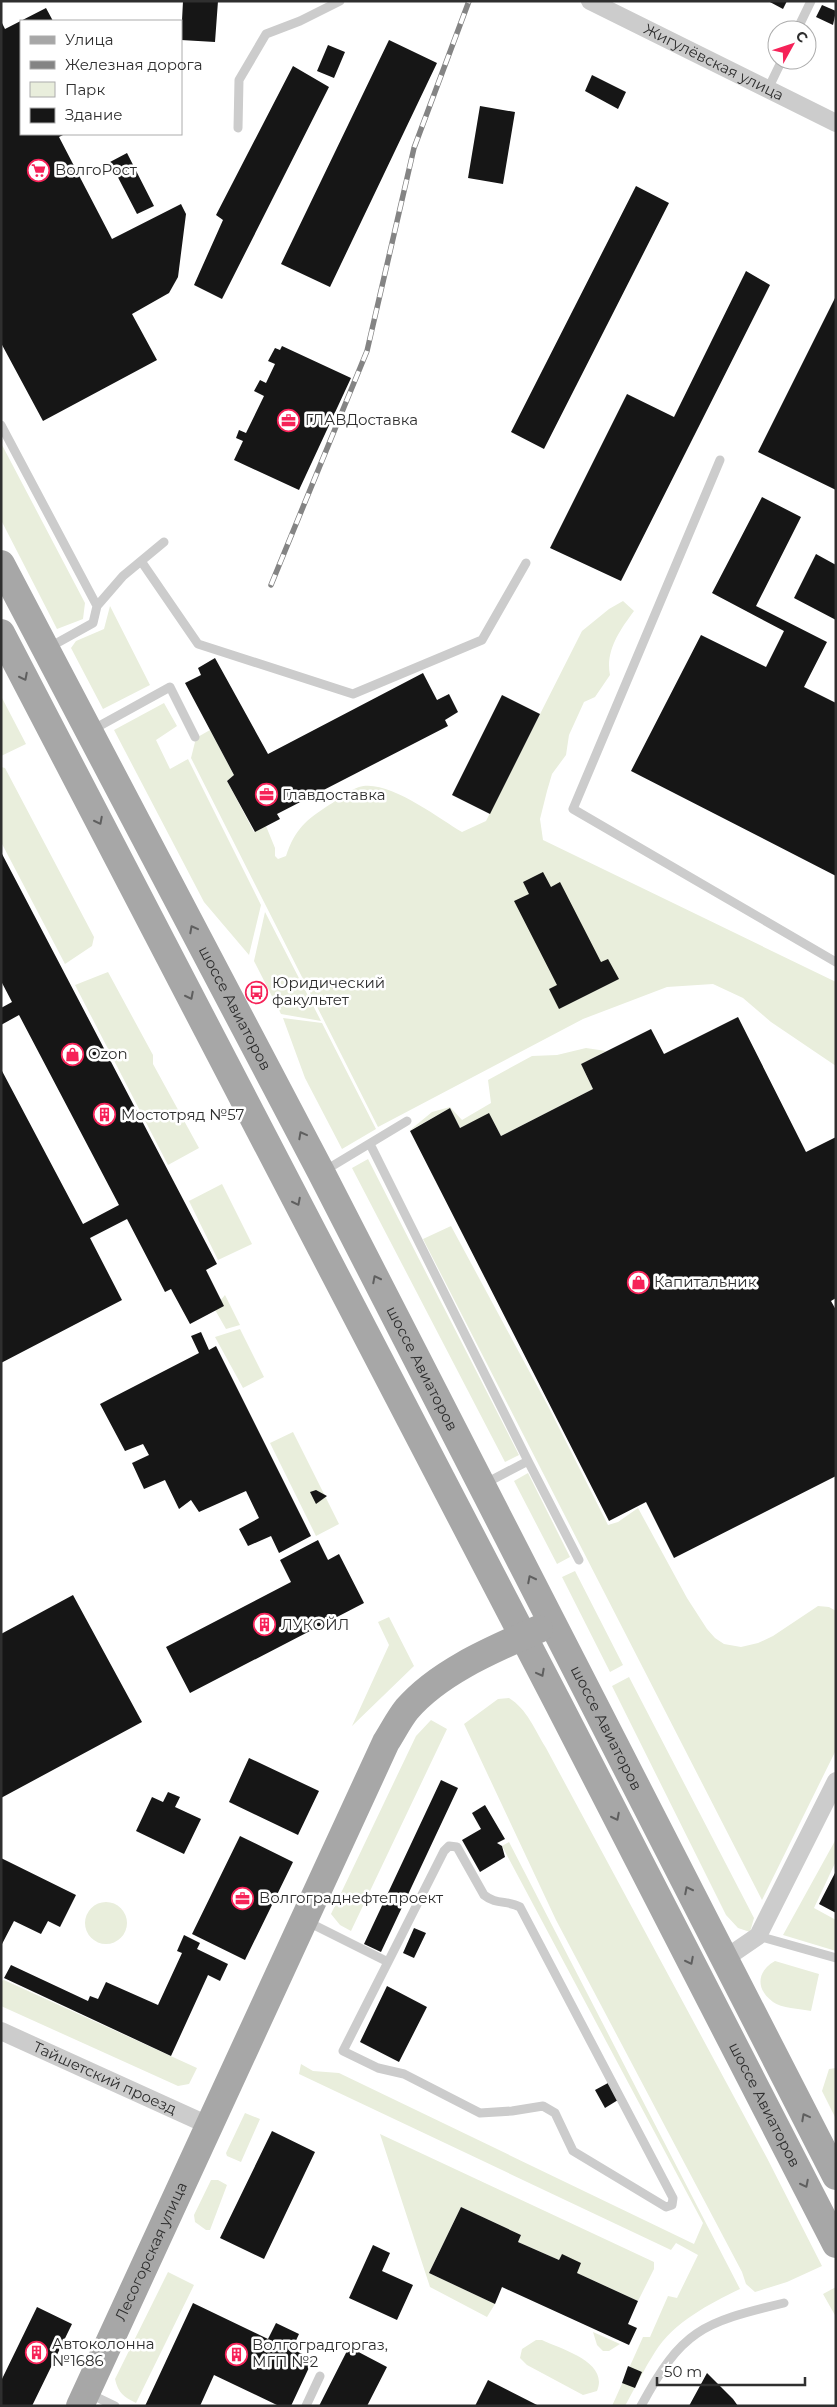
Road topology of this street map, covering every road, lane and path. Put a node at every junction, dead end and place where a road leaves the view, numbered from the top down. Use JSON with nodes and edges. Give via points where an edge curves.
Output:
{"nodes":[{"id":1,"x":340,"y":1,"type":"edge"},
{"id":2,"x":590,"y":1,"type":"edge"},
{"id":3,"x":811,"y":1,"type":"edge"},
{"id":4,"x":802,"y":20,"type":"edge"},
{"id":5,"x":777,"y":70,"type":"edge"},
{"id":6,"x":768,"y":89,"type":"junction"},
{"id":7,"x":836,"y":123,"type":"edge"},
{"id":8,"x":238,"y":128,"type":"dead end"},
{"id":9,"x":1,"y":425,"type":"edge"},
{"id":10,"x":720,"y":460,"type":"dead end"},
{"id":11,"x":164,"y":542,"type":"dead end"},
{"id":12,"x":141,"y":561,"type":"junction"},
{"id":13,"x":526,"y":562,"type":"dead end"},
{"id":14,"x":1,"y":564,"type":"edge"},
{"id":15,"x":96,"y":606,"type":"junction"},
{"id":16,"x":1,"y":633,"type":"edge"},
{"id":17,"x":46,"y":649,"type":"junction"},
{"id":18,"x":89,"y":731,"type":"junction"},
{"id":19,"x":195,"y":738,"type":"dead end"},
{"id":20,"x":836,"y":962,"type":"edge"},
{"id":21,"x":408,"y":1121,"type":"dead end"},
{"id":22,"x":370,"y":1144,"type":"junction"},
{"id":23,"x":321,"y":1172,"type":"junction"},
{"id":24,"x":528,"y":1461,"type":"junction"},
{"id":25,"x":482,"y":1484,"type":"junction"},
{"id":26,"x":579,"y":1560,"type":"dead end"},
{"id":27,"x":554,"y":1622,"type":"junction"},
{"id":28,"x":522,"y":1637,"type":"junction"},
{"id":29,"x":836,"y":1781,"type":"edge"},
{"id":30,"x":303,"y":1920,"type":"junction"},
{"id":31,"x":758,"y":1936,"type":"junction"},
{"id":32,"x":836,"y":1958,"type":"edge"},
{"id":33,"x":723,"y":1960,"type":"junction"},
{"id":34,"x":388,"y":1962,"type":"junction"},
{"id":35,"x":1,"y":2030,"type":"edge"},
{"id":36,"x":208,"y":2125,"type":"junction"},
{"id":37,"x":836,"y":2176,"type":"edge"},
{"id":38,"x":836,"y":2244,"type":"edge"},
{"id":39,"x":784,"y":2303,"type":"dead end"},
{"id":40,"x":320,"y":2376,"type":"dead end"},
{"id":41,"x":83,"y":2399,"type":"edge"},
{"id":42,"x":115,"y":2406,"type":"edge"},
{"id":43,"x":306,"y":2406,"type":"edge"},
{"id":44,"x":641,"y":2406,"type":"edge"}],
"edges":[{"from":1,"to":8,"type":"lane","via":[[266,34],[240,80]]},
{"from":2,"to":6,"type":"street","name":"Жигулёвская улица"},
{"from":3,"to":4,"type":"lane"},
{"from":5,"to":6,"type":"lane"},
{"from":6,"to":7,"type":"street","name":"Жигулёвская улица"},
{"from":9,"to":15,"type":"lane"},
{"from":10,"to":20,"type":"lane","via":[[573,809]]},
{"from":11,"to":12,"type":"lane"},
{"from":12,"to":13,"type":"lane","via":[[198,644],[353,694],[482,640]]},
{"from":12,"to":15,"type":"lane"},
{"from":14,"to":17,"type":"main road","name":"шоссе Авиаторов"},
{"from":15,"to":17,"type":"lane","via":[[93,623]]},
{"from":16,"to":28,"type":"main road","name":"шоссе Авиаторов","one_way":true},
{"from":17,"to":18,"type":"main road","name":"шоссе Авиаторов"},
{"from":18,"to":19,"type":"lane","via":[[170,687]]},
{"from":23,"to":18,"type":"main road","name":"шоссе Авиаторов","one_way":true},
{"from":21,"to":22,"type":"lane"},
{"from":22,"to":23,"type":"lane"},
{"from":22,"to":24,"type":"lane"},
{"from":25,"to":23,"type":"main road","name":"шоссе Авиаторов","one_way":true},
{"from":24,"to":25,"type":"lane"},
{"from":24,"to":26,"type":"lane"},
{"from":27,"to":25,"type":"main road","name":"шоссе Авиаторов","one_way":true},
{"from":27,"to":28,"type":"main road","name":"Лесогорская улица"},
{"from":33,"to":27,"type":"main road","name":"шоссе Авиаторов","one_way":true},
{"from":28,"to":30,"type":"main road","name":"Лесогорская улица","via":[[435,1684],[408,1710],[386,1742]]},
{"from":28,"to":38,"type":"main road","name":"шоссе Авиаторов","one_way":true},
{"from":29,"to":31,"type":"street"},
{"from":30,"to":34,"type":"lane"},
{"from":30,"to":36,"type":"main road","name":"Лесогорская улица"},
{"from":31,"to":32,"type":"lane"},
{"from":31,"to":33,"type":"street"},
{"from":37,"to":33,"type":"main road","name":"шоссе Авиаторов","one_way":true},
{"from":34,"to":34,"type":"lane","via":[[444,1851],[449,1846],[457,1847],[484,1895],[490,1900],[514,1903],[520,1907],[673,2198],[672,2204],[666,2207],[573,2151],[555,2113],[543,2106],[480,2113],[404,2074],[378,2068],[344,2051]]},
{"from":35,"to":36,"type":"street","name":"Тайшетский проезд"},
{"from":36,"to":41,"type":"main road","name":"Лесогорская улица"},
{"from":39,"to":44,"type":"lane","via":[[728,2316],[688,2339],[660,2372]]},
{"from":40,"to":43,"type":"lane"},
{"from":41,"to":42,"type":"lane"}]}
